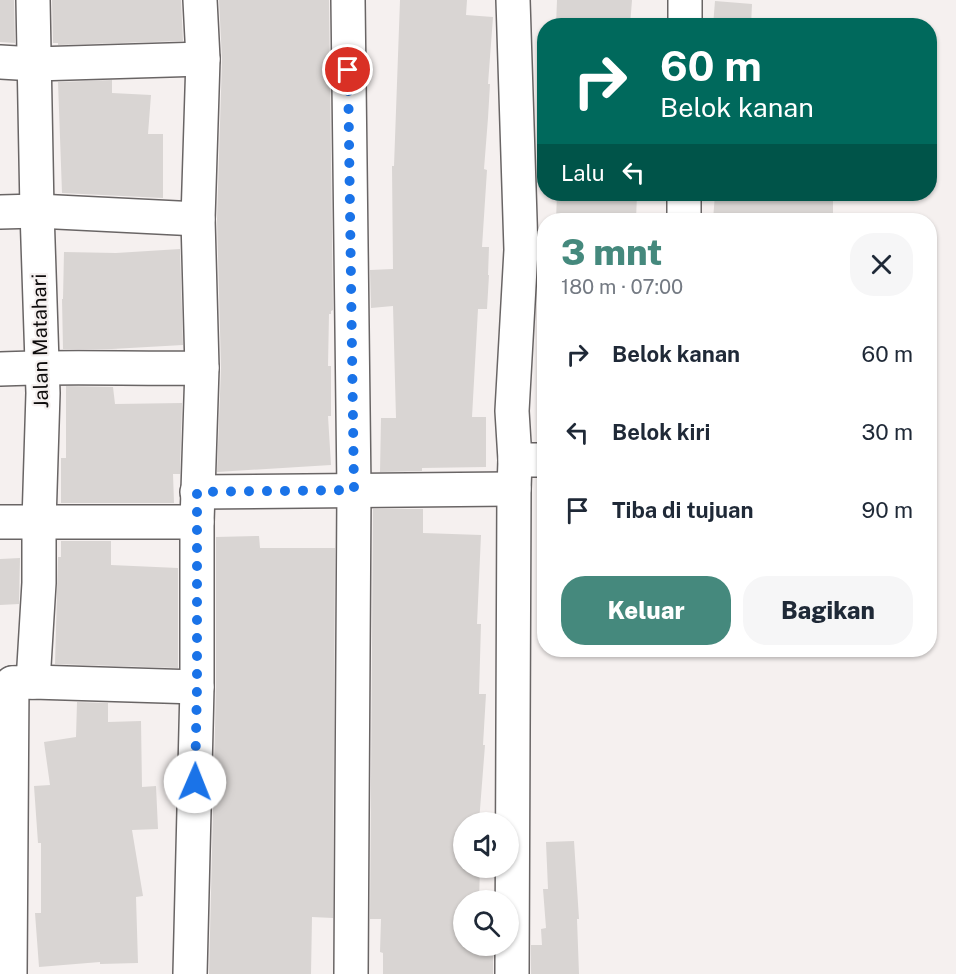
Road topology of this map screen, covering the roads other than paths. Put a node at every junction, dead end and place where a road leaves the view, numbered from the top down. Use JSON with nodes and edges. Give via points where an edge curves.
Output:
{"nodes":[{"id":1,"x":33,"y":0,"type":"edge"},
{"id":2,"x":200,"y":0,"type":"edge"},
{"id":3,"x":348,"y":0,"type":"edge"},
{"id":4,"x":513,"y":0,"type":"edge"},
{"id":5,"x":685,"y":0,"type":"edge"},
{"id":6,"x":685,"y":18,"type":"edge"},
{"id":7,"x":203,"y":59,"type":"junction"},
{"id":8,"x":0,"y":62,"type":"edge"},
{"id":9,"x":34,"y":63,"type":"junction"},
{"id":10,"x":37,"y":211,"type":"junction"},
{"id":11,"x":0,"y":212,"type":"edge"},
{"id":12,"x":198,"y":219,"type":"junction"},
{"id":13,"x":532,"y":250,"type":"edge"},
{"id":14,"x":42,"y":367,"type":"junction"},
{"id":15,"x":202,"y":368,"type":"junction"},
{"id":16,"x":0,"y":369,"type":"edge"},
{"id":17,"x":524,"y":470,"type":"edge"},
{"id":18,"x":354,"y":490,"type":"junction"},
{"id":19,"x":197,"y":507,"type":"junction"},
{"id":20,"x":0,"y":522,"type":"edge"},
{"id":21,"x":39,"y":522,"type":"junction"},
{"id":22,"x":15,"y":682,"type":"edge"},
{"id":23,"x":197,"y":687,"type":"junction"},
{"id":24,"x":10,"y":974,"type":"edge"},
{"id":25,"x":190,"y":974,"type":"edge"},
{"id":26,"x":351,"y":974,"type":"edge"},
{"id":27,"x":512,"y":974,"type":"edge"}],
"edges":[{"from":1,"to":9,"type":"street","name":"Jalan Matahari"},
{"from":2,"to":7,"type":"street"},
{"from":3,"to":18,"type":"street"},
{"from":4,"to":13,"type":"street"},
{"from":5,"to":6,"type":"street"},
{"from":7,"to":9,"type":"street"},
{"from":7,"to":12,"type":"street"},
{"from":8,"to":9,"type":"street"},
{"from":9,"to":10,"type":"street","name":"Jalan Matahari"},
{"from":10,"to":11,"type":"street"},
{"from":10,"to":12,"type":"street"},
{"from":10,"to":14,"type":"street","name":"Jalan Matahari"},
{"from":12,"to":15,"type":"street"},
{"from":13,"to":17,"type":"street","via":[[512,411]]},
{"from":14,"to":15,"type":"street"},
{"from":14,"to":16,"type":"street"},
{"from":14,"to":21,"type":"street","name":"Jalan Matahari"},
{"from":15,"to":19,"type":"street"},
{"from":17,"to":18,"type":"street"},
{"from":17,"to":27,"type":"street"},
{"from":18,"to":19,"type":"street"},
{"from":18,"to":26,"type":"street"},
{"from":19,"to":21,"type":"street"},
{"from":19,"to":23,"type":"street"},
{"from":20,"to":21,"type":"street"},
{"from":21,"to":22,"type":"street","name":"Jalan Matahari","via":[[39,583]]},
{"from":22,"to":23,"type":"street"},
{"from":22,"to":24,"type":"street","name":"Jalan Matahari"},
{"from":23,"to":25,"type":"street"}]}
